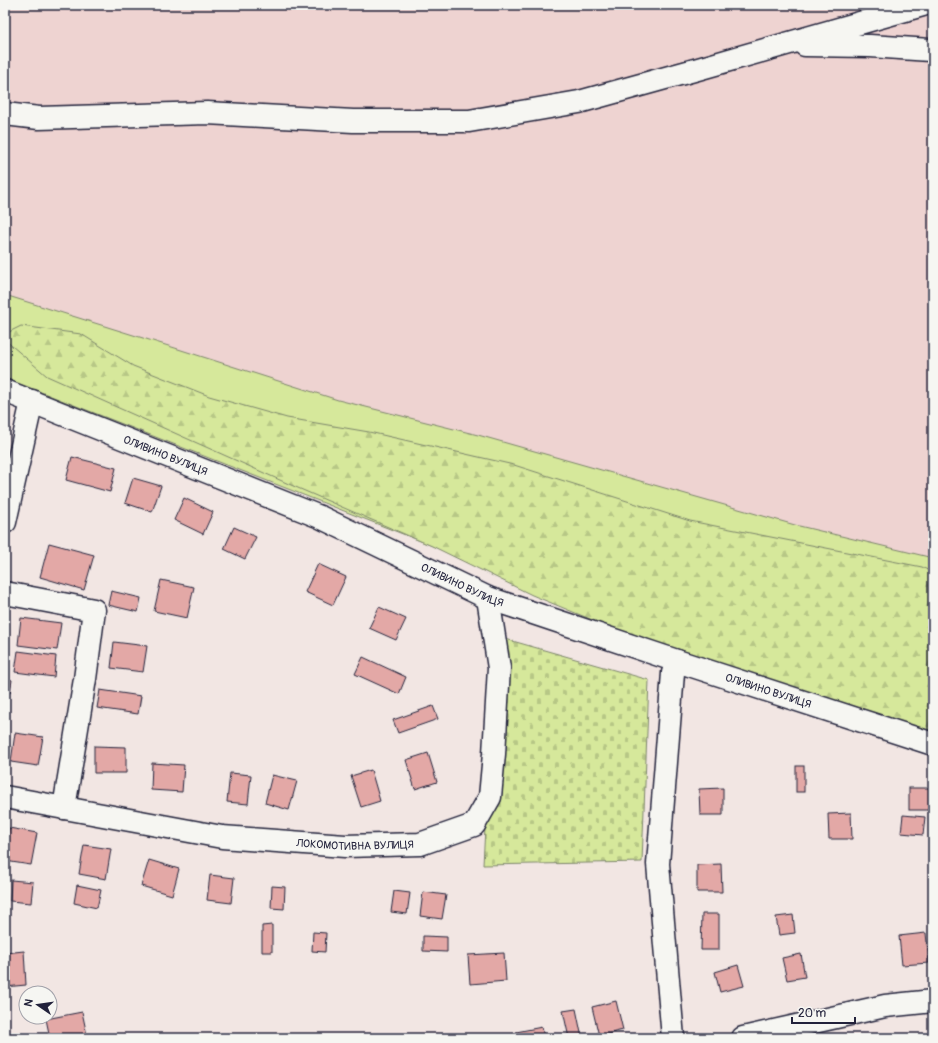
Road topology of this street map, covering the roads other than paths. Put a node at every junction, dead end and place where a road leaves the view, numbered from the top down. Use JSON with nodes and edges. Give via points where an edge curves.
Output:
{"nodes":[{"id":1,"x":923,"y":5,"type":"edge"},
{"id":2,"x":782,"y":45,"type":"junction"},
{"id":3,"x":933,"y":51,"type":"edge"},
{"id":4,"x":5,"y":114,"type":"edge"},
{"id":5,"x":5,"y":391,"type":"edge"},
{"id":6,"x":32,"y":401,"type":"junction"},
{"id":7,"x":5,"y":522,"type":"edge"},
{"id":8,"x":5,"y":593,"type":"edge"},
{"id":9,"x":488,"y":598,"type":"junction"},
{"id":10,"x":677,"y":661,"type":"junction"},
{"id":11,"x":933,"y":744,"type":"edge"},
{"id":12,"x":5,"y":797,"type":"edge"},
{"id":13,"x":64,"y":808,"type":"junction"},
{"id":14,"x":933,"y":1002,"type":"edge"},
{"id":15,"x":673,"y":1038,"type":"edge"},
{"id":16,"x":743,"y":1038,"type":"edge"}],
"edges":[{"from":1,"to":2,"type":"street"},
{"from":2,"to":3,"type":"street","via":[[870,46]]},
{"from":2,"to":4,"type":"street","via":[[579,102],[469,121],[353,121],[207,113],[39,118]]},
{"from":5,"to":6,"type":"street","name":"ОЛИВИНО ВУЛИЦЯ"},
{"from":6,"to":7,"type":"street"},
{"from":6,"to":9,"type":"street","name":"ОЛИВИНО ВУЛИЦЯ","via":[[320,517]]},
{"from":8,"to":13,"type":"street","via":[[94,610]]},
{"from":9,"to":10,"type":"street","name":"ОЛИВИНО ВУЛИЦЯ"},
{"from":9,"to":13,"type":"street","name":"ЛОКОМОТИВНА ВУЛИЦЯ","via":[[499,668],[496,723],[490,797],[474,825],[420,844],[345,846],[222,837]]},
{"from":10,"to":11,"type":"street","name":"ОЛИВИНО ВУЛИЦЯ"},
{"from":10,"to":15,"type":"street","via":[[673,673],[658,864]]},
{"from":12,"to":13,"type":"street","name":"ЛОКОМОТИВНА ВУЛИЦЯ"},
{"from":14,"to":16,"type":"street","via":[[885,1006]]}]}
